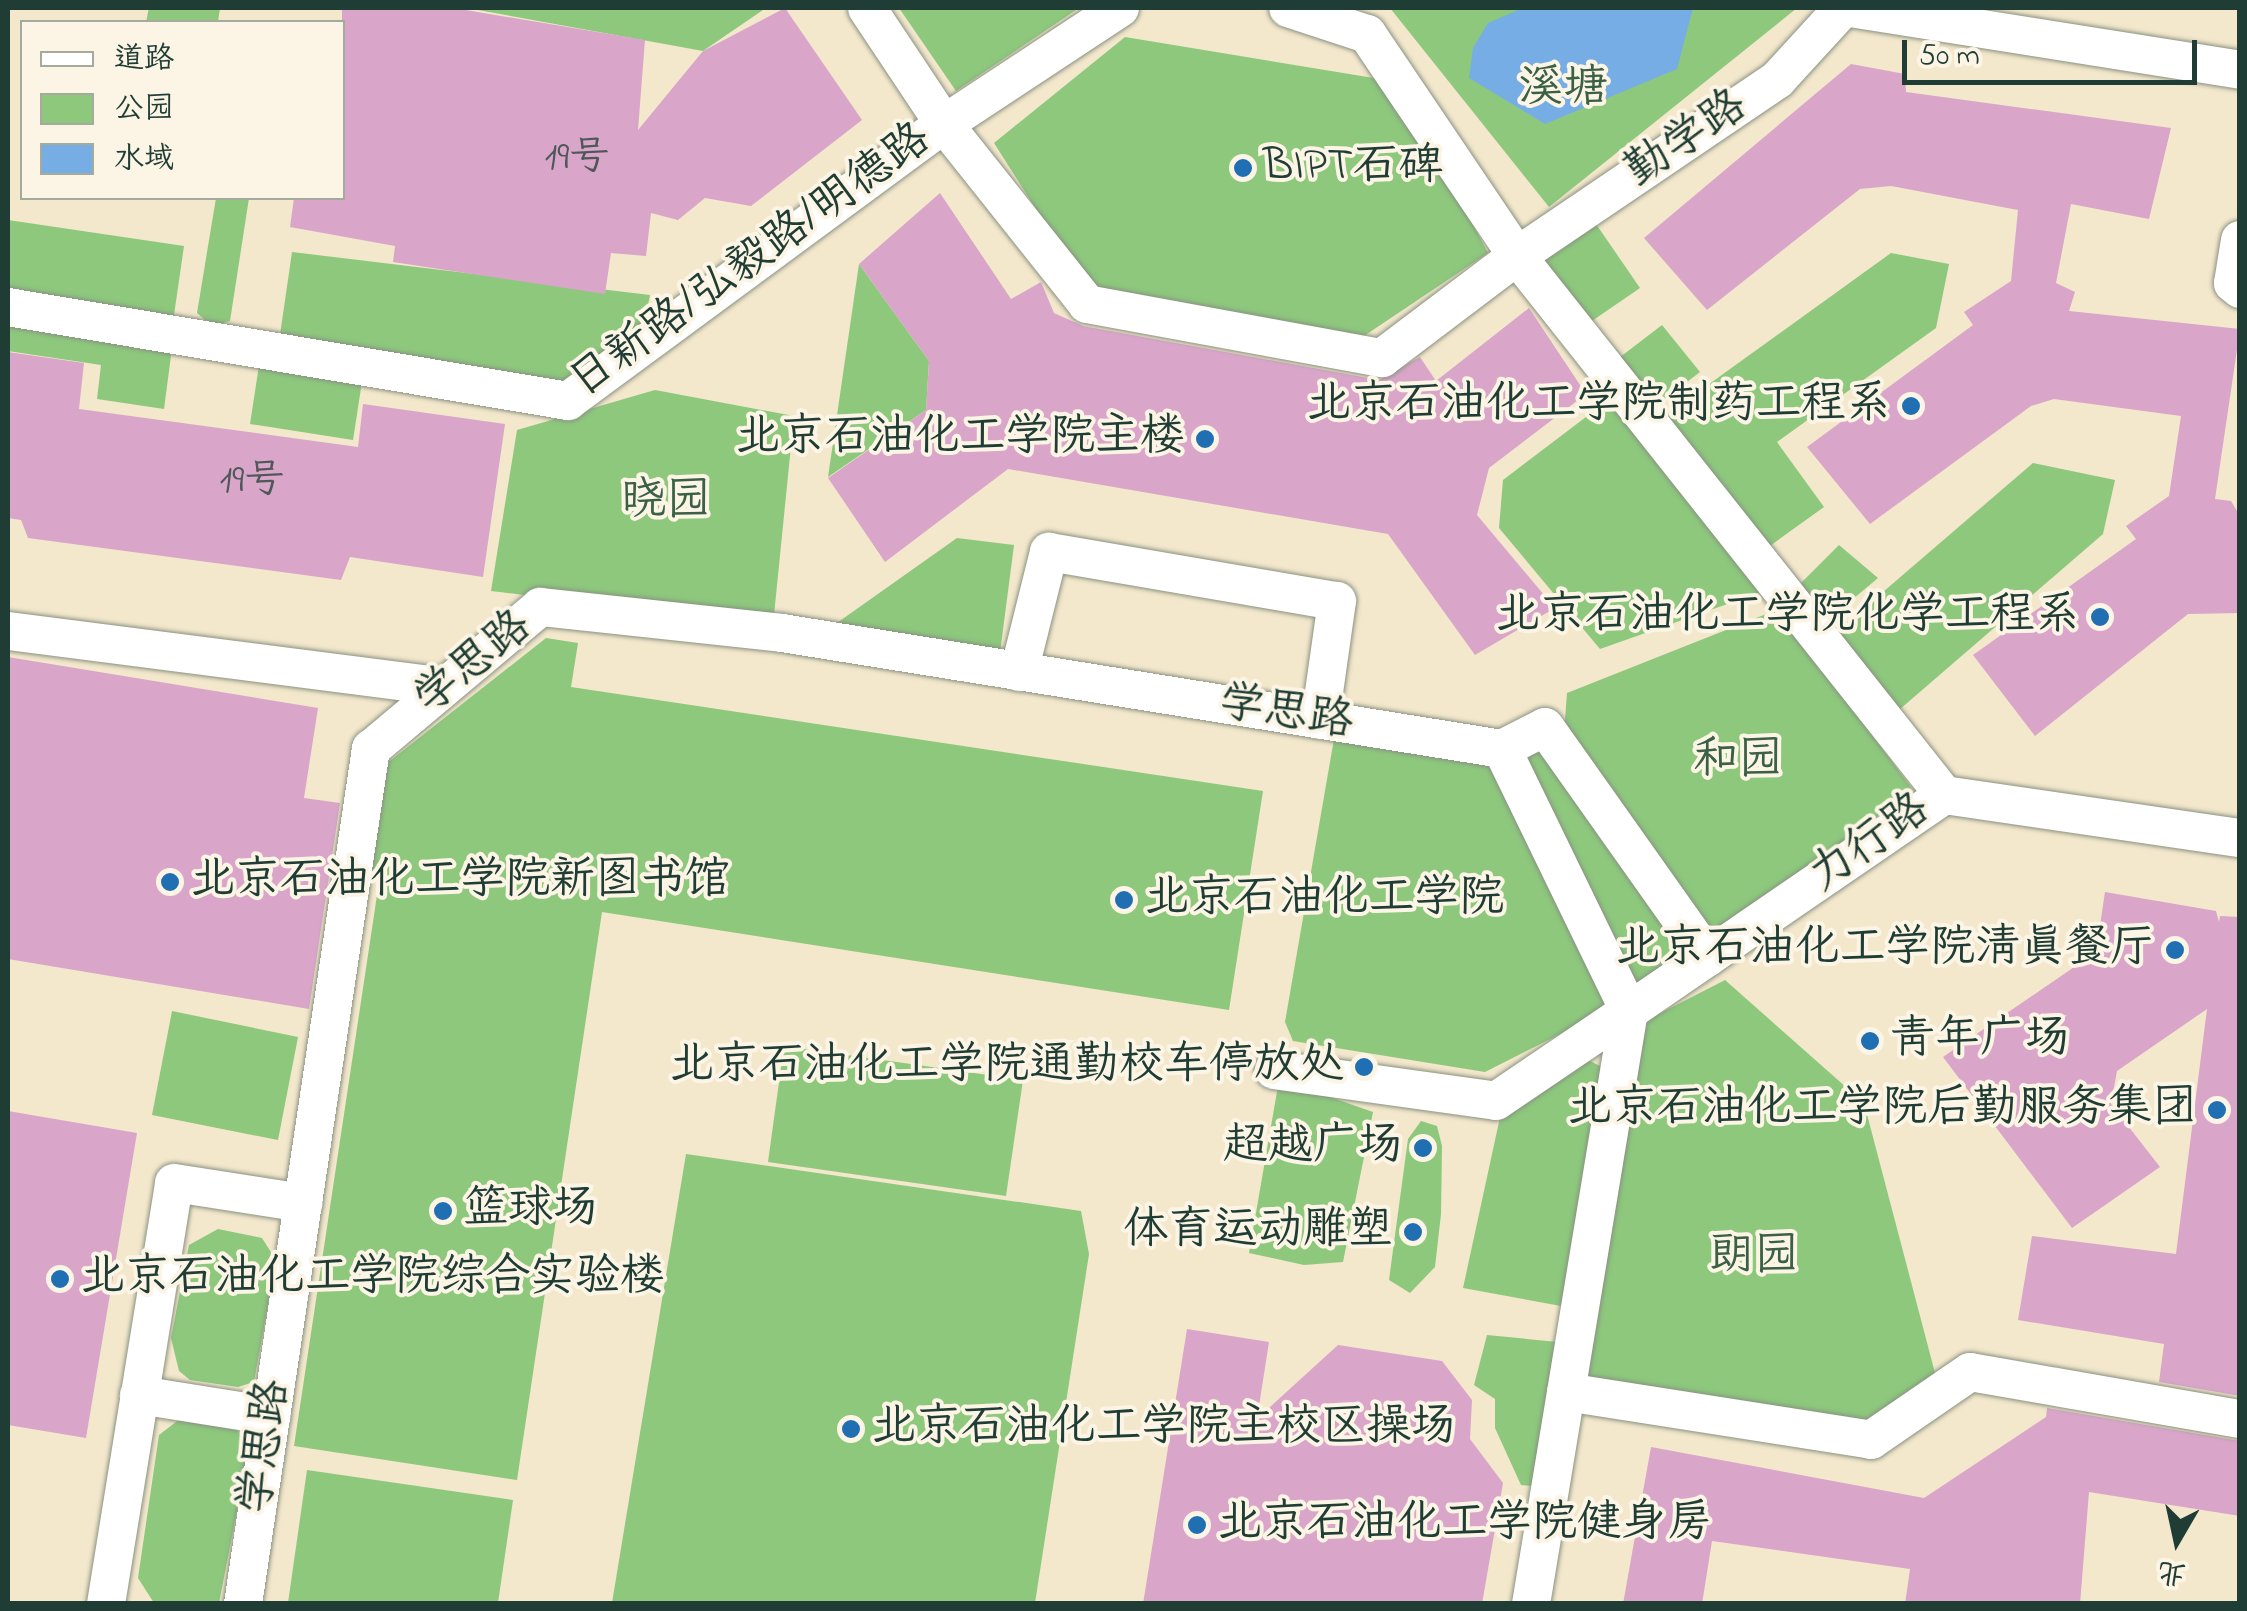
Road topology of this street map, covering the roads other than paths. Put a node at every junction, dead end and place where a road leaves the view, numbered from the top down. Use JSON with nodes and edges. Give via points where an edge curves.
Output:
{"nodes":[{"id":1,"x":867,"y":8,"type":"edge"},
{"id":2,"x":1120,"y":8,"type":"edge"},
{"id":3,"x":1288,"y":8,"type":"edge"},
{"id":4,"x":1846,"y":8,"type":"edge"},
{"id":5,"x":2240,"y":70,"type":"edge"},
{"id":6,"x":944,"y":124,"type":"junction"},
{"id":7,"x":2240,"y":240,"type":"edge"},
{"id":8,"x":1517,"y":256,"type":"junction"},
{"id":9,"x":2240,"y":289,"type":"edge"},
{"id":10,"x":8,"y":307,"type":"edge"},
{"id":11,"x":8,"y":631,"type":"edge"},
{"id":12,"x":1020,"y":672,"type":"junction"},
{"id":13,"x":442,"y":687,"type":"junction"},
{"id":14,"x":1320,"y":720,"type":"junction"},
{"id":15,"x":1502,"y":749,"type":"junction"},
{"id":16,"x":1944,"y":795,"type":"junction"},
{"id":17,"x":2240,"y":838,"type":"edge"},
{"id":18,"x":1708,"y":956,"type":"junction"},
{"id":19,"x":1629,"y":1012,"type":"junction"},
{"id":20,"x":1274,"y":1070,"type":"dead end"},
{"id":21,"x":303,"y":1203,"type":"junction"},
{"id":22,"x":1566,"y":1392,"type":"junction"},
{"id":23,"x":139,"y":1395,"type":"junction"},
{"id":24,"x":271,"y":1416,"type":"junction"},
{"id":25,"x":2240,"y":1419,"type":"edge"},
{"id":26,"x":106,"y":1604,"type":"edge"},
{"id":27,"x":243,"y":1604,"type":"edge"},
{"id":28,"x":1530,"y":1604,"type":"edge"}],
"edges":[{"from":1,"to":6,"type":"street","name":"日新路/弘毅路/明德路"},
{"from":2,"to":6,"type":"street"},
{"from":3,"to":8,"type":"street","name":"力行路","via":[[1368,34]]},
{"from":4,"to":5,"type":"street","name":"勤学路"},
{"from":4,"to":8,"type":"street","name":"勤学路","via":[[1778,79]]},
{"from":6,"to":8,"type":"street","name":"勤学路","via":[[1087,304],[1382,358]]},
{"from":6,"to":10,"type":"street","name":"日新路/弘毅路/明德路","via":[[568,401]]},
{"from":7,"to":9,"type":"street","via":[[2234,283]]},
{"from":8,"to":16,"type":"street","name":"力行路"},
{"from":11,"to":13,"type":"street"},
{"from":12,"to":13,"type":"street","name":"学思路","via":[[782,634],[540,607]]},
{"from":12,"to":14,"type":"street","name":"学思路"},
{"from":12,"to":14,"type":"street","via":[[1049,552],[1337,601]]},
{"from":13,"to":21,"type":"street","name":"学思路","via":[[370,749]]},
{"from":14,"to":15,"type":"street","name":"学思路"},
{"from":15,"to":18,"type":"street","via":[[1545,727]]},
{"from":15,"to":19,"type":"street"},
{"from":16,"to":17,"type":"street"},
{"from":16,"to":18,"type":"street","name":"力行路"},
{"from":18,"to":19,"type":"street","name":"力行路"},
{"from":19,"to":20,"type":"street","name":"力行路","via":[[1496,1101]]},
{"from":19,"to":22,"type":"street"},
{"from":21,"to":23,"type":"street","via":[[174,1183]]},
{"from":21,"to":24,"type":"street","name":"学思路"},
{"from":22,"to":25,"type":"street","via":[[1871,1440],[1970,1372]]},
{"from":22,"to":28,"type":"street"},
{"from":23,"to":24,"type":"street"},
{"from":23,"to":26,"type":"street"},
{"from":24,"to":27,"type":"street","name":"学思路"}]}
